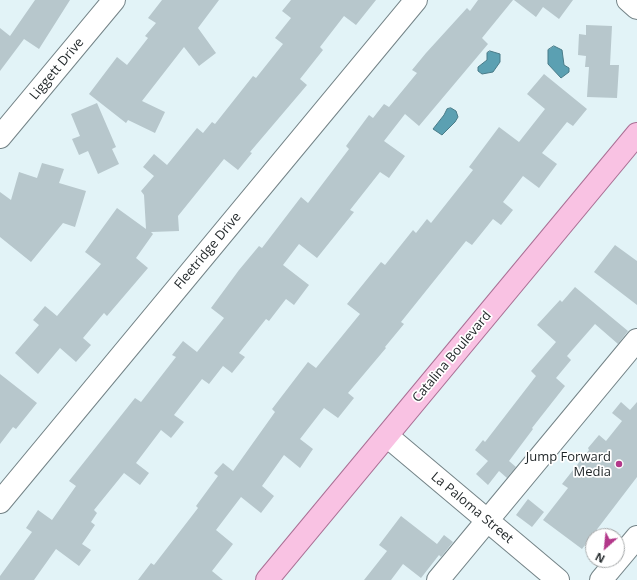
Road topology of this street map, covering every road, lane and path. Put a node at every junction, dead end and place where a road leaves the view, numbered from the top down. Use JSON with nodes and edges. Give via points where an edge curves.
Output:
{"nodes":[{"id":1,"x":114,"y":0,"type":"edge"},
{"id":2,"x":416,"y":0,"type":"edge"},
{"id":3,"x":628,"y":0,"type":"edge"},
{"id":4,"x":637,"y":8,"type":"edge"},
{"id":5,"x":637,"y":134,"type":"edge"},
{"id":6,"x":0,"y":137,"type":"edge"},
{"id":7,"x":637,"y":340,"type":"edge"},
{"id":8,"x":387,"y":436,"type":"junction"},
{"id":9,"x":0,"y":502,"type":"edge"},
{"id":10,"x":487,"y":520,"type":"junction"},
{"id":11,"x":637,"y":537,"type":"edge"},
{"id":12,"x":267,"y":580,"type":"edge"},
{"id":13,"x":438,"y":580,"type":"edge"},
{"id":14,"x":558,"y":580,"type":"edge"},
{"id":15,"x":601,"y":580,"type":"edge"}],
"edges":[{"from":1,"to":6,"type":"street","name":"Liggett Drive"},
{"from":2,"to":9,"type":"street","name":"Fleetridge Drive"},
{"from":3,"to":4,"type":"street"},
{"from":5,"to":8,"type":"main road","name":"Catalina Boulevard"},
{"from":7,"to":10,"type":"street"},
{"from":8,"to":10,"type":"street","name":"La Paloma Street"},
{"from":8,"to":12,"type":"main road","name":"Catalina Boulevard"},
{"from":10,"to":13,"type":"street"},
{"from":10,"to":14,"type":"street","name":"La Paloma Street"},
{"from":11,"to":15,"type":"street"}]}
